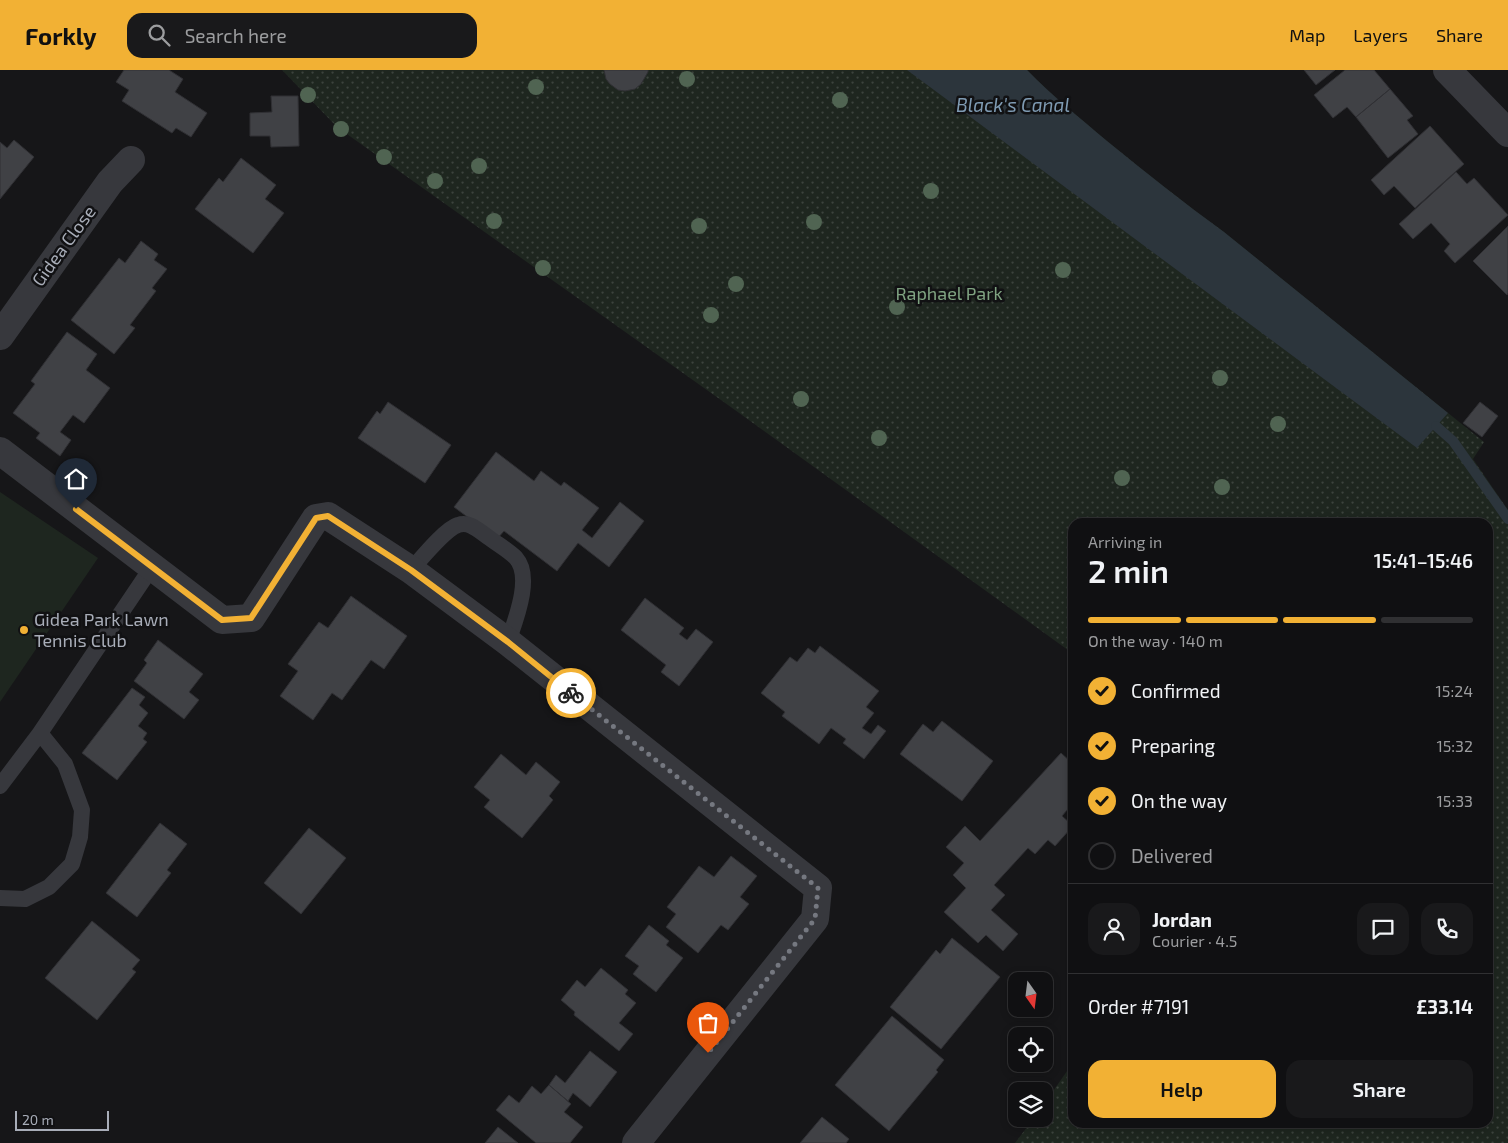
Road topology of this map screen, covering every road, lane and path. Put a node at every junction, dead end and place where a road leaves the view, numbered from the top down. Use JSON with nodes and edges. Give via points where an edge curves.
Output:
{"nodes":[{"id":1,"x":1449,"y":71,"type":"edge"},
{"id":2,"x":1508,"y":133,"type":"edge"},
{"id":3,"x":131,"y":160,"type":"dead end"},
{"id":4,"x":0,"y":336,"type":"edge"},
{"id":5,"x":0,"y":451,"type":"edge"},
{"id":6,"x":152,"y":567,"type":"junction"},
{"id":7,"x":411,"y":570,"type":"junction"},
{"id":8,"x":508,"y":642,"type":"junction"},
{"id":9,"x":40,"y":733,"type":"junction"},
{"id":10,"x":0,"y":786,"type":"edge"},
{"id":11,"x":0,"y":898,"type":"edge"},
{"id":12,"x":636,"y":1143,"type":"edge"}],
"edges":[{"from":1,"to":2,"type":"street"},
{"from":3,"to":4,"type":"street","name":"Gidea Close","via":[[110,182]]},
{"from":5,"to":6,"type":"street"},
{"from":6,"to":7,"type":"street","via":[[222,620],[251,618],[316,518],[328,516]]},
{"from":6,"to":9,"type":"lane"},
{"from":7,"to":8,"type":"street"},
{"from":7,"to":8,"type":"lane","via":[[435,543],[457,525],[470,524],[503,548],[521,566],[523,582]]},
{"from":8,"to":12,"type":"street","via":[[818,888],[815,919]]},
{"from":9,"to":10,"type":"lane"},
{"from":9,"to":11,"type":"lane","via":[[65,764],[82,810],[80,837],[72,864],[49,887],[25,899]]}]}
